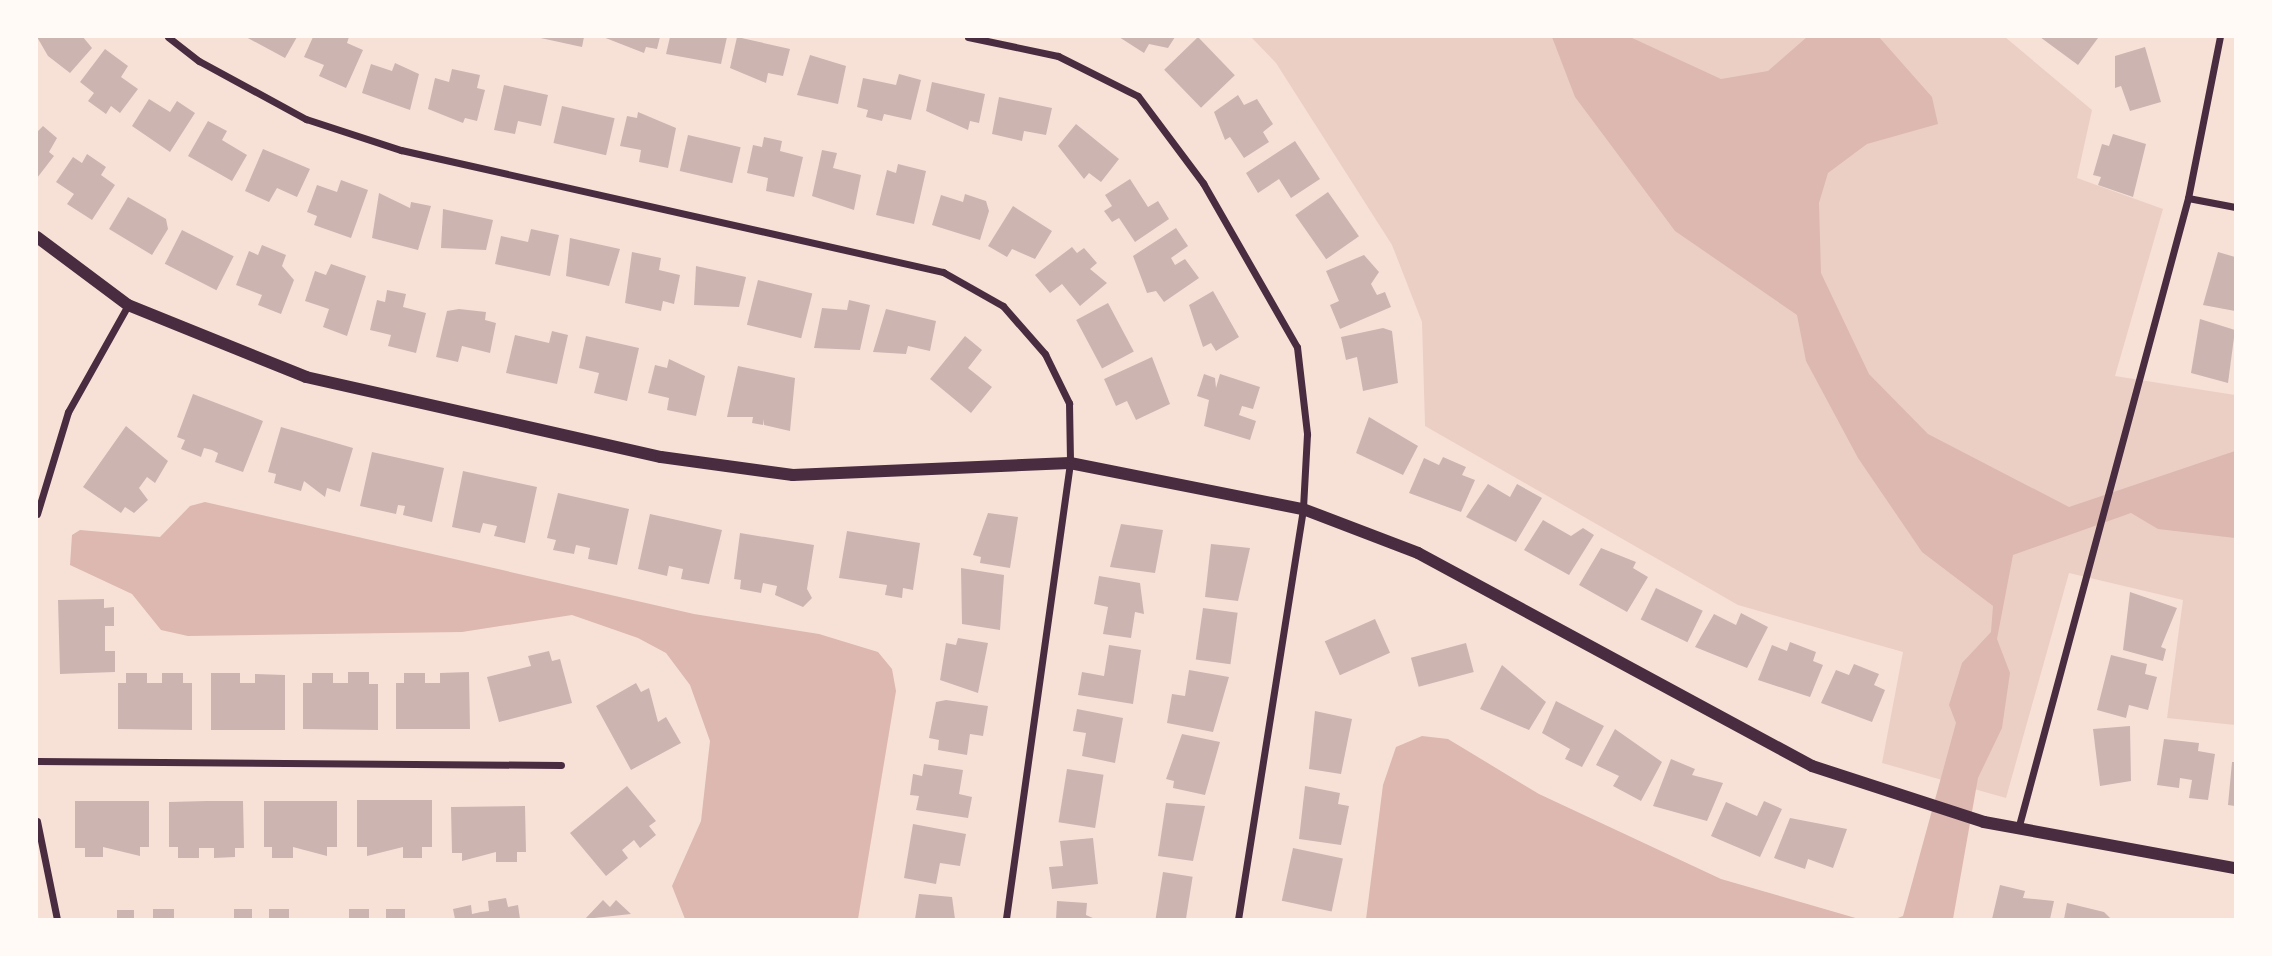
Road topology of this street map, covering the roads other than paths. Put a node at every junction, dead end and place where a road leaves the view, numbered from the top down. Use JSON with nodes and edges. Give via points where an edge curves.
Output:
{"nodes":[{"id":1,"x":168,"y":37,"type":"edge"},
{"id":2,"x":968,"y":37,"type":"edge"},
{"id":3,"x":2209,"y":37,"type":"edge"},
{"id":4,"x":2219,"y":39,"type":"edge"},
{"id":5,"x":2188,"y":198,"type":"junction"},
{"id":6,"x":2235,"y":207,"type":"edge"},
{"id":7,"x":37,"y":237,"type":"edge"},
{"id":8,"x":128,"y":305,"type":"junction"},
{"id":9,"x":1070,"y":463,"type":"junction"},
{"id":10,"x":1303,"y":509,"type":"junction"},
{"id":11,"x":37,"y":513,"type":"edge"},
{"id":12,"x":37,"y":761,"type":"edge"},
{"id":13,"x":561,"y":765,"type":"dead end"},
{"id":14,"x":37,"y":821,"type":"edge"},
{"id":15,"x":2018,"y":829,"type":"junction"},
{"id":16,"x":2235,"y":868,"type":"edge"},
{"id":17,"x":57,"y":919,"type":"edge"},
{"id":18,"x":1006,"y":919,"type":"edge"},
{"id":19,"x":1238,"y":919,"type":"edge"}],
"edges":[{"from":1,"to":9,"type":"street","via":[[199,61],[306,119],[401,150],[943,272],[1003,306],[1045,354],[1069,403]]},
{"from":2,"to":10,"type":"street","via":[[1058,56],[1138,96],[1203,183],[1297,348],[1307,434]]},
{"from":3,"to":4,"type":"street"},
{"from":4,"to":5,"type":"street"},
{"from":5,"to":6,"type":"street"},
{"from":5,"to":15,"type":"street"},
{"from":7,"to":8,"type":"street"},
{"from":8,"to":9,"type":"street","via":[[306,377],[661,457],[793,475]]},
{"from":8,"to":11,"type":"street","via":[[68,412]]},
{"from":9,"to":10,"type":"street"},
{"from":9,"to":18,"type":"street"},
{"from":10,"to":15,"type":"street","via":[[1418,553],[1812,766]]},
{"from":10,"to":19,"type":"street"},
{"from":12,"to":13,"type":"street"},
{"from":14,"to":17,"type":"street"},
{"from":15,"to":16,"type":"street"}]}
